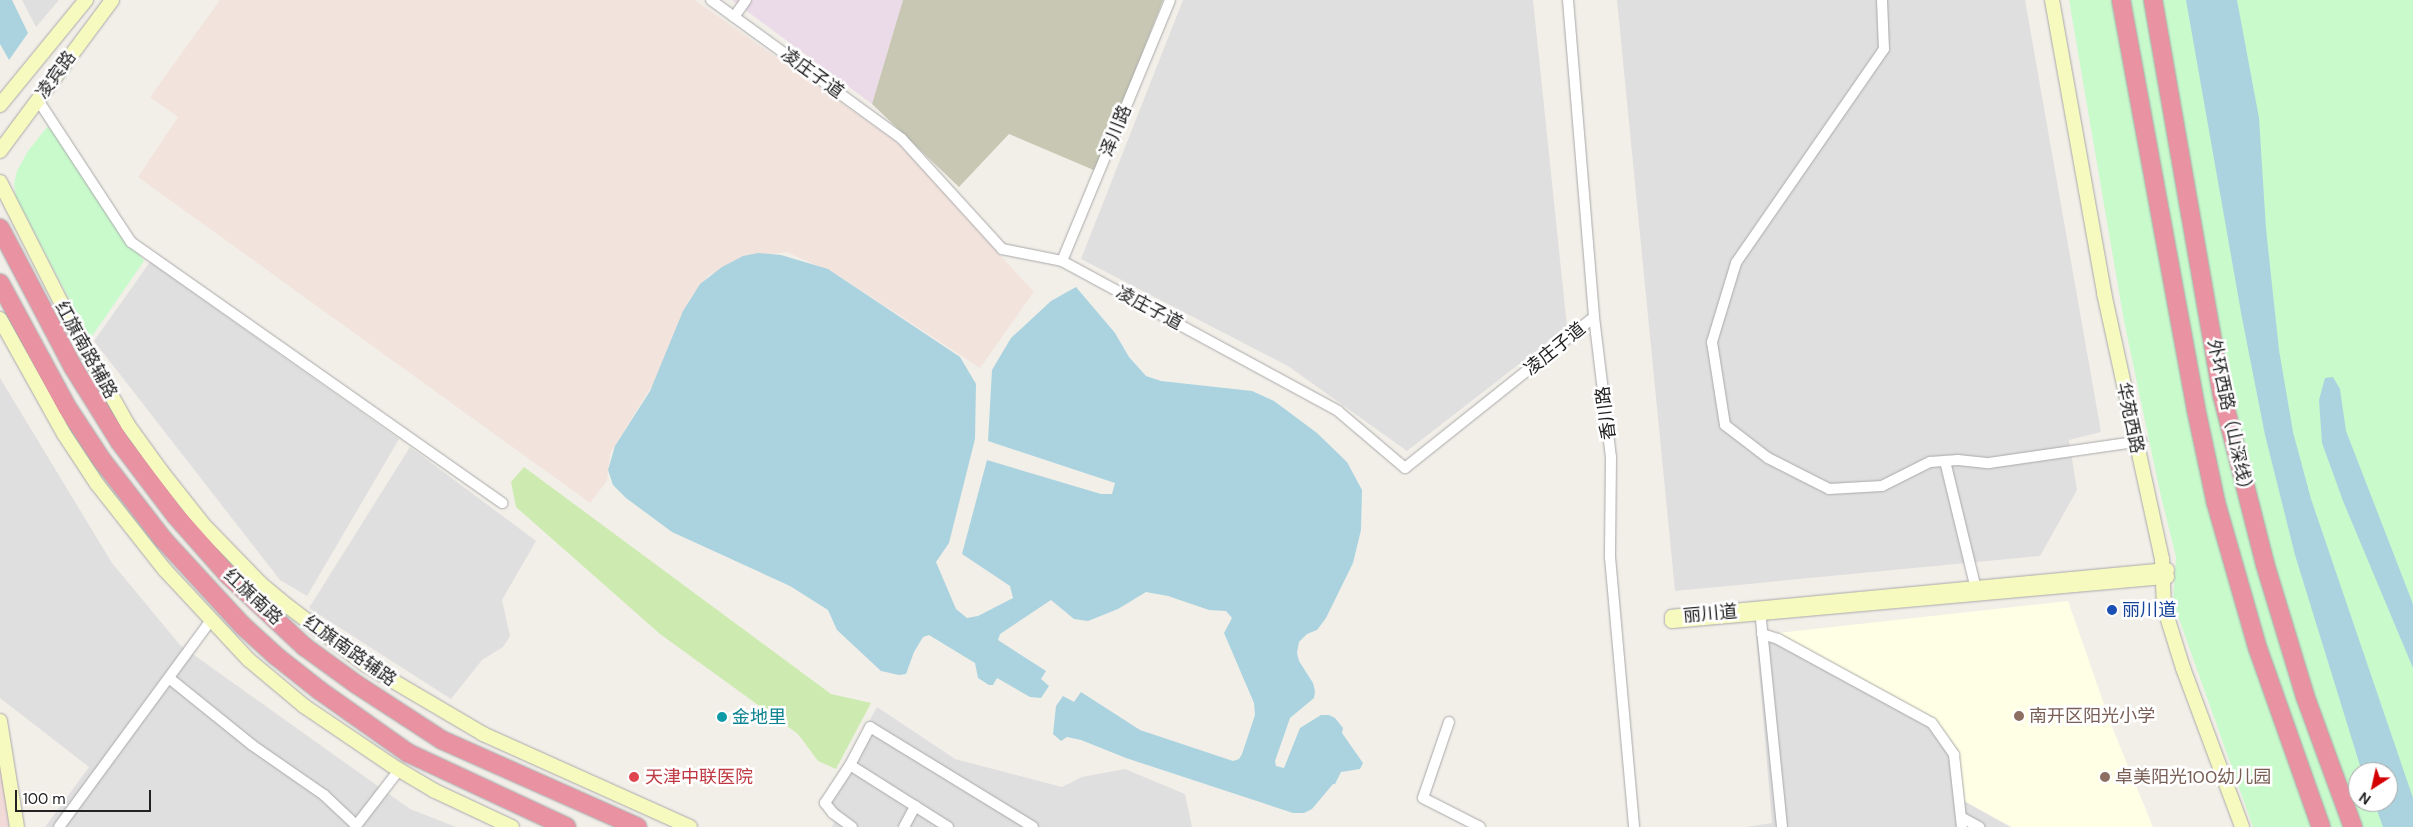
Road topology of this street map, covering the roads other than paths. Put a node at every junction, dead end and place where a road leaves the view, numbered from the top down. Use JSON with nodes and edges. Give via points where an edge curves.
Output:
{"nodes":[{"id":1,"x":86,"y":0,"type":"edge"},
{"id":2,"x":112,"y":0,"type":"edge"},
{"id":3,"x":711,"y":0,"type":"edge"},
{"id":4,"x":746,"y":0,"type":"edge"},
{"id":5,"x":1170,"y":0,"type":"edge"},
{"id":6,"x":1568,"y":0,"type":"edge"},
{"id":7,"x":1882,"y":0,"type":"edge"},
{"id":8,"x":2052,"y":0,"type":"edge"},
{"id":9,"x":2058,"y":0,"type":"edge"},
{"id":10,"x":2113,"y":0,"type":"edge"},
{"id":11,"x":2121,"y":0,"type":"edge"},
{"id":12,"x":2152,"y":0,"type":"edge"},
{"id":13,"x":734,"y":17,"type":"junction"},
{"id":14,"x":2125,"y":33,"type":"junction"},
{"id":15,"x":38,"y":100,"type":"junction"},
{"id":16,"x":0,"y":105,"type":"edge"},
{"id":17,"x":0,"y":151,"type":"edge"},
{"id":18,"x":0,"y":182,"type":"edge"},
{"id":19,"x":0,"y":228,"type":"edge"},
{"id":20,"x":1062,"y":262,"type":"junction"},
{"id":21,"x":0,"y":283,"type":"edge"},
{"id":22,"x":1594,"y":317,"type":"junction"},
{"id":23,"x":0,"y":319,"type":"edge"},
{"id":24,"x":2138,"y":442,"type":"junction"},
{"id":25,"x":1946,"y":461,"type":"junction"},
{"id":26,"x":502,"y":503,"type":"dead end"},
{"id":27,"x":2165,"y":574,"type":"junction"},
{"id":28,"x":1976,"y":592,"type":"junction"},
{"id":29,"x":1760,"y":612,"type":"junction"},
{"id":30,"x":211,"y":620,"type":"junction"},
{"id":31,"x":1672,"y":620,"type":"dead end"},
{"id":32,"x":1762,"y":634,"type":"junction"},
{"id":33,"x":169,"y":678,"type":"junction"},
{"id":34,"x":0,"y":721,"type":"edge"},
{"id":35,"x":1449,"y":722,"type":"dead end"},
{"id":36,"x":850,"y":765,"type":"junction"},
{"id":37,"x":399,"y":770,"type":"junction"},
{"id":38,"x":915,"y":806,"type":"junction"},
{"id":39,"x":1961,"y":822,"type":"edge"},
{"id":40,"x":356,"y":826,"type":"edge"},
{"id":41,"x":17,"y":827,"type":"edge"},
{"id":42,"x":59,"y":827,"type":"edge"},
{"id":43,"x":512,"y":827,"type":"edge"},
{"id":44,"x":567,"y":827,"type":"edge"},
{"id":45,"x":637,"y":827,"type":"edge"},
{"id":46,"x":690,"y":827,"type":"edge"},
{"id":47,"x":852,"y":827,"type":"edge"},
{"id":48,"x":904,"y":827,"type":"edge"},
{"id":49,"x":948,"y":827,"type":"edge"},
{"id":50,"x":1033,"y":827,"type":"edge"},
{"id":51,"x":1480,"y":827,"type":"edge"},
{"id":52,"x":1634,"y":827,"type":"edge"},
{"id":53,"x":1782,"y":827,"type":"edge"},
{"id":54,"x":1979,"y":827,"type":"edge"},
{"id":55,"x":2243,"y":827,"type":"edge"},
{"id":56,"x":2321,"y":827,"type":"edge"},
{"id":57,"x":2353,"y":827,"type":"edge"}],
"edges":[{"from":1,"to":16,"type":"main road","name":"凌宾路"},
{"from":2,"to":15,"type":"main road","name":"凌宾路"},
{"from":3,"to":13,"type":"street","name":"凌庄子道"},
{"from":4,"to":13,"type":"street"},
{"from":5,"to":20,"type":"street","name":"泽川路"},
{"from":6,"to":22,"type":"street","name":"香川路"},
{"from":7,"to":25,"type":"street","via":[[1884,49],[1736,263],[1712,342],[1726,425],[1776,462],[1829,489],[1882,486],[1930,462]]},
{"from":8,"to":24,"type":"main road","name":"华苑西路","via":[[2094,245]]},
{"from":9,"to":24,"type":"main road","name":"华苑西路"},
{"from":10,"to":14,"type":"highway"},
{"from":11,"to":14,"type":"highway","name":"外环西路（山深线）"},
{"from":12,"to":57,"type":"highway","name":"外环西路（山深线）","via":[[2228,422],[2270,581],[2305,696]]},
{"from":13,"to":20,"type":"street","name":"凌庄子道","via":[[902,139],[1002,249]]},
{"from":14,"to":56,"type":"highway","name":"外环西路（山深线）","via":[[2216,503],[2258,649]]},
{"from":15,"to":17,"type":"main road","name":"凌宾路"},
{"from":15,"to":26,"type":"street","via":[[130,242]]},
{"from":18,"to":46,"type":"main road","name":"红旗南路辅路","via":[[61,305],[128,425],[203,524],[260,583],[366,665],[482,734]]},
{"from":19,"to":45,"type":"highway","name":"红旗南路","via":[[96,405],[141,473],[229,576],[305,646],[442,740]]},
{"from":20,"to":22,"type":"street","name":"凌庄子道","via":[[1338,411],[1405,468]]},
{"from":21,"to":44,"type":"highway","name":"红旗南路","via":[[67,406],[140,510],[210,592],[276,656],[408,753]]},
{"from":22,"to":52,"type":"street","name":"香川路","via":[[1611,457],[1610,557]]},
{"from":23,"to":30,"type":"main road","via":[[64,434],[98,484],[165,570]]},
{"from":24,"to":25,"type":"street","via":[[1989,463]]},
{"from":24,"to":27,"type":"main road","name":"华苑西路","via":[[2160,525]]},
{"from":25,"to":28,"type":"street"},
{"from":27,"to":28,"type":"main road","name":"丽川道"},
{"from":27,"to":55,"type":"main road","name":"华苑西路","via":[[2175,634]]},
{"from":28,"to":29,"type":"main road","name":"丽川道"},
{"from":29,"to":31,"type":"main road","name":"丽川道"},
{"from":29,"to":32,"type":"street"},
{"from":30,"to":33,"type":"street"},
{"from":30,"to":37,"type":"main road","via":[[249,660],[304,706]]},
{"from":32,"to":39,"type":"street","via":[[1778,639],[1932,723],[1954,755]]},
{"from":32,"to":53,"type":"street"},
{"from":33,"to":40,"type":"street","via":[[252,745],[324,795]]},
{"from":33,"to":42,"type":"street"},
{"from":34,"to":41,"type":"main road"},
{"from":35,"to":51,"type":"street","via":[[1422,798]]},
{"from":36,"to":38,"type":"street"},
{"from":36,"to":47,"type":"street","via":[[825,803]]},
{"from":36,"to":50,"type":"street","via":[[870,727]]},
{"from":37,"to":40,"type":"street"},
{"from":37,"to":43,"type":"main road","via":[[435,791]]},
{"from":38,"to":48,"type":"street"},
{"from":38,"to":49,"type":"street"},
{"from":39,"to":54,"type":"street"}]}
